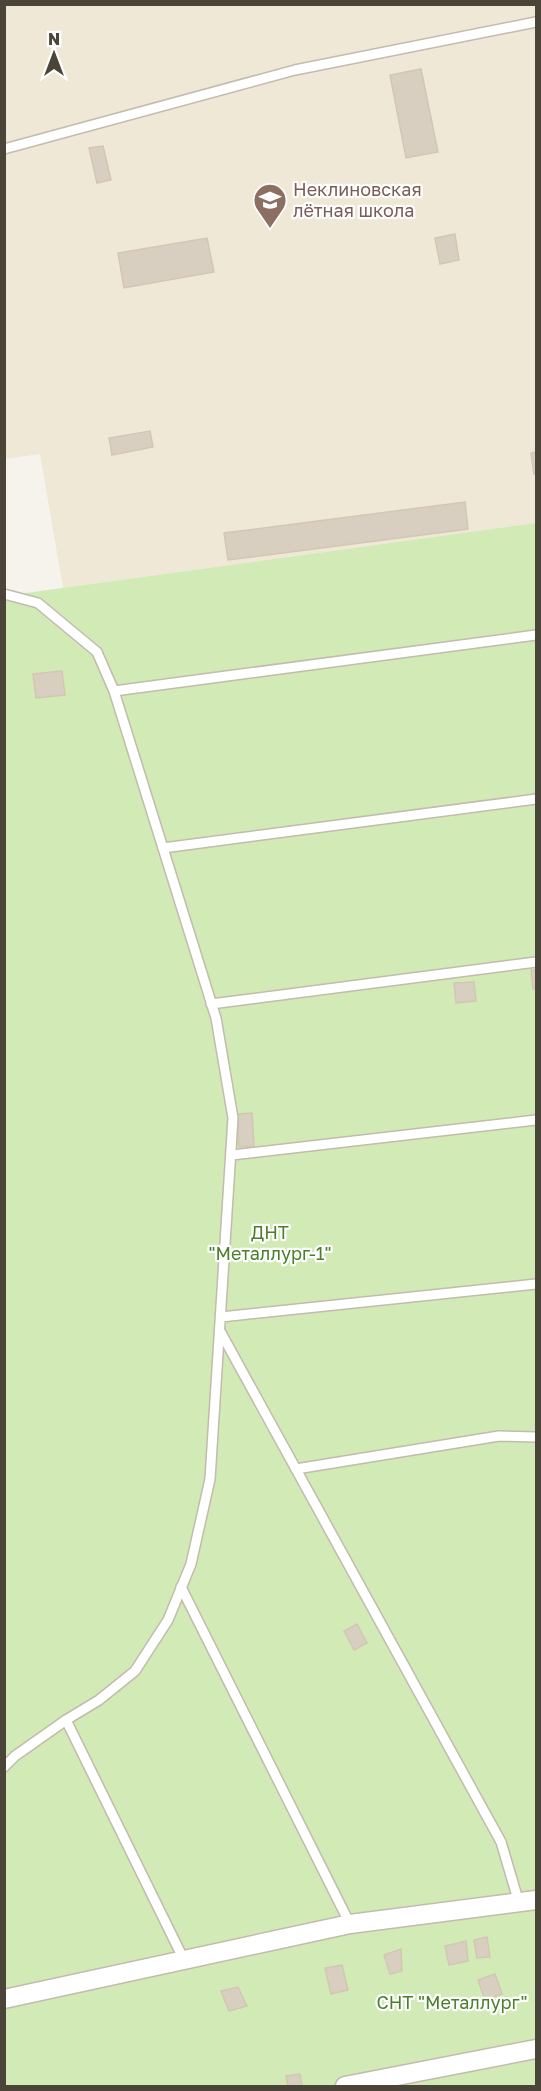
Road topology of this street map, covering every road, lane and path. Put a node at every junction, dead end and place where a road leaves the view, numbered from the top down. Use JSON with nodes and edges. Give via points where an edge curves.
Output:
{"nodes":[{"id":1,"x":537,"y":22,"type":"edge"},
{"id":2,"x":4,"y":149,"type":"edge"},
{"id":3,"x":4,"y":594,"type":"edge"},
{"id":4,"x":537,"y":635,"type":"edge"},
{"id":5,"x":114,"y":691,"type":"junction"},
{"id":6,"x":537,"y":799,"type":"edge"},
{"id":7,"x":163,"y":848,"type":"junction"},
{"id":8,"x":537,"y":962,"type":"edge"},
{"id":9,"x":212,"y":1004,"type":"junction"},
{"id":10,"x":537,"y":1120,"type":"edge"},
{"id":11,"x":232,"y":1155,"type":"junction"},
{"id":12,"x":537,"y":1284,"type":"edge"},
{"id":13,"x":221,"y":1317,"type":"junction"},
{"id":14,"x":220,"y":1331,"type":"junction"},
{"id":15,"x":537,"y":1437,"type":"edge"},
{"id":16,"x":296,"y":1469,"type":"junction"},
{"id":17,"x":181,"y":1587,"type":"junction"},
{"id":18,"x":66,"y":1720,"type":"junction"},
{"id":19,"x":4,"y":1767,"type":"edge"},
{"id":20,"x":528,"y":1901,"type":"edge"},
{"id":21,"x":350,"y":1924,"type":"junction"},
{"id":22,"x":184,"y":1960,"type":"junction"},
{"id":23,"x":4,"y":1999,"type":"edge"},
{"id":24,"x":537,"y":2049,"type":"edge"},
{"id":25,"x":345,"y":2086,"type":"edge"}],
"edges":[{"from":1,"to":2,"type":"lane","via":[[295,70]]},
{"from":3,"to":5,"type":"lane","via":[[38,603],[97,652]]},
{"from":4,"to":5,"type":"lane"},
{"from":5,"to":7,"type":"lane"},
{"from":6,"to":7,"type":"lane"},
{"from":7,"to":9,"type":"lane"},
{"from":8,"to":9,"type":"lane"},
{"from":9,"to":11,"type":"lane","via":[[233,1118]]},
{"from":10,"to":11,"type":"lane"},
{"from":11,"to":13,"type":"lane"},
{"from":12,"to":13,"type":"lane"},
{"from":13,"to":14,"type":"lane"},
{"from":14,"to":16,"type":"lane"},
{"from":14,"to":17,"type":"lane","via":[[210,1479],[191,1564]]},
{"from":15,"to":16,"type":"lane","via":[[499,1436]]},
{"from":16,"to":20,"type":"lane","via":[[501,1842]]},
{"from":17,"to":18,"type":"lane","via":[[168,1620],[135,1671],[99,1701]]},
{"from":17,"to":21,"type":"lane"},
{"from":18,"to":19,"type":"lane"},
{"from":18,"to":22,"type":"lane"},
{"from":20,"to":21,"type":"street"},
{"from":21,"to":22,"type":"street"},
{"from":22,"to":23,"type":"street"},
{"from":24,"to":25,"type":"street"}]}
